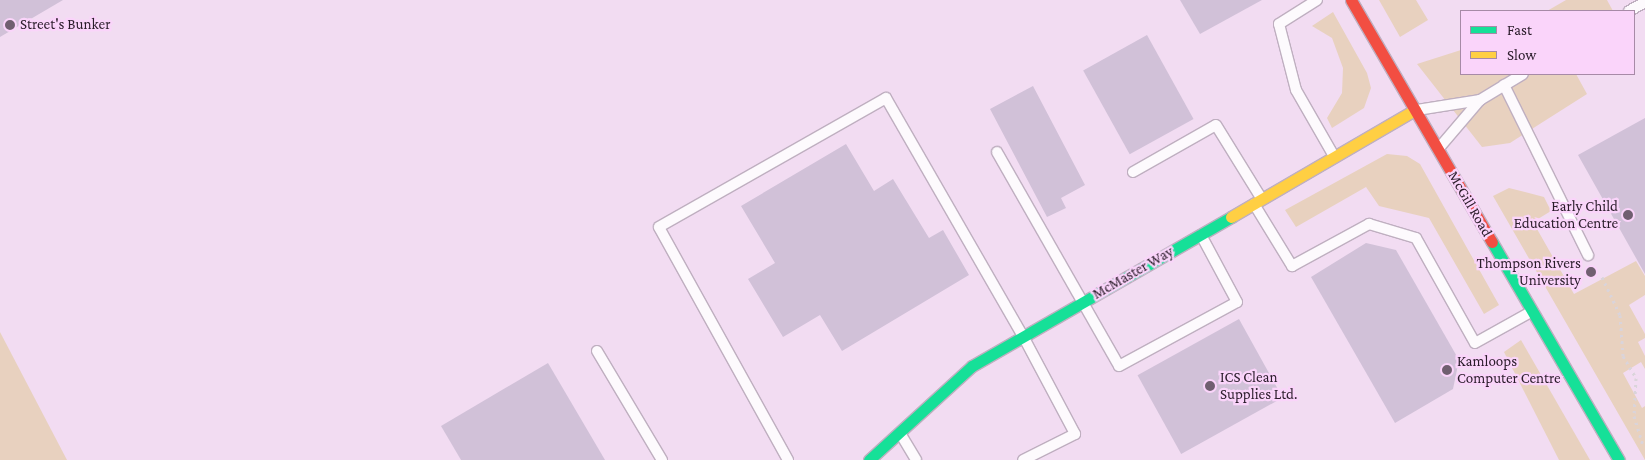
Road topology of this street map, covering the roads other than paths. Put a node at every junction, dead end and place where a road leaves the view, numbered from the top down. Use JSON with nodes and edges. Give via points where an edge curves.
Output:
{"nodes":[{"id":1,"x":1317,"y":0,"type":"edge"},
{"id":2,"x":1351,"y":0,"type":"edge"},
{"id":3,"x":1645,"y":2,"type":"edge"},
{"id":4,"x":1630,"y":10,"type":"edge"},
{"id":5,"x":1521,"y":75,"type":"edge"},
{"id":6,"x":1504,"y":85,"type":"junction"},
{"id":7,"x":1480,"y":100,"type":"junction"},
{"id":8,"x":1415,"y":110,"type":"junction"},
{"id":9,"x":1438,"y":150,"type":"junction"},
{"id":10,"x":997,"y":152,"type":"dead end"},
{"id":11,"x":1335,"y":157,"type":"junction"},
{"id":12,"x":1133,"y":172,"type":"dead end"},
{"id":13,"x":1258,"y":201,"type":"junction"},
{"id":14,"x":1200,"y":234,"type":"junction"},
{"id":15,"x":1588,"y":255,"type":"dead end"},
{"id":16,"x":1084,"y":302,"type":"junction"},
{"id":17,"x":1532,"y":311,"type":"junction"},
{"id":18,"x":1023,"y":336,"type":"junction"},
{"id":19,"x":597,"y":351,"type":"dead end"},
{"id":20,"x":899,"y":432,"type":"junction"},
{"id":21,"x":662,"y":460,"type":"edge"},
{"id":22,"x":788,"y":460,"type":"edge"},
{"id":23,"x":869,"y":460,"type":"edge"},
{"id":24,"x":916,"y":460,"type":"edge"},
{"id":25,"x":1023,"y":460,"type":"edge"},
{"id":26,"x":1619,"y":460,"type":"edge"}],
"edges":[{"from":1,"to":11,"type":"lane","via":[[1280,24],[1296,90]]},
{"from":2,"to":8,"type":"street","name":"McGill Road"},
{"from":3,"to":4,"type":"lane"},
{"from":5,"to":6,"type":"lane"},
{"from":6,"to":7,"type":"lane"},
{"from":6,"to":15,"type":"lane"},
{"from":7,"to":8,"type":"lane"},
{"from":7,"to":9,"type":"lane"},
{"from":8,"to":9,"type":"street","name":"McGill Road"},
{"from":8,"to":11,"type":"street","name":"McMaster Way"},
{"from":9,"to":17,"type":"street","name":"McGill Road"},
{"from":10,"to":16,"type":"lane"},
{"from":11,"to":13,"type":"street","name":"McMaster Way"},
{"from":12,"to":13,"type":"lane","via":[[1216,125]]},
{"from":13,"to":14,"type":"street","name":"McMaster Way"},
{"from":13,"to":17,"type":"lane","via":[[1292,266],[1369,224],[1416,238],[1475,343]]},
{"from":14,"to":16,"type":"street","name":"McMaster Way"},
{"from":14,"to":16,"type":"lane","via":[[1237,302],[1118,366]]},
{"from":16,"to":18,"type":"street","name":"McMaster Way"},
{"from":17,"to":26,"type":"street","name":"McGill Road"},
{"from":18,"to":20,"type":"street","name":"McMaster Way","via":[[972,366]]},
{"from":18,"to":22,"type":"lane","via":[[886,98],[659,227]]},
{"from":18,"to":25,"type":"lane","via":[[1075,434]]},
{"from":19,"to":21,"type":"lane"},
{"from":20,"to":23,"type":"street","name":"McMaster Way"},
{"from":20,"to":24,"type":"lane"}]}
